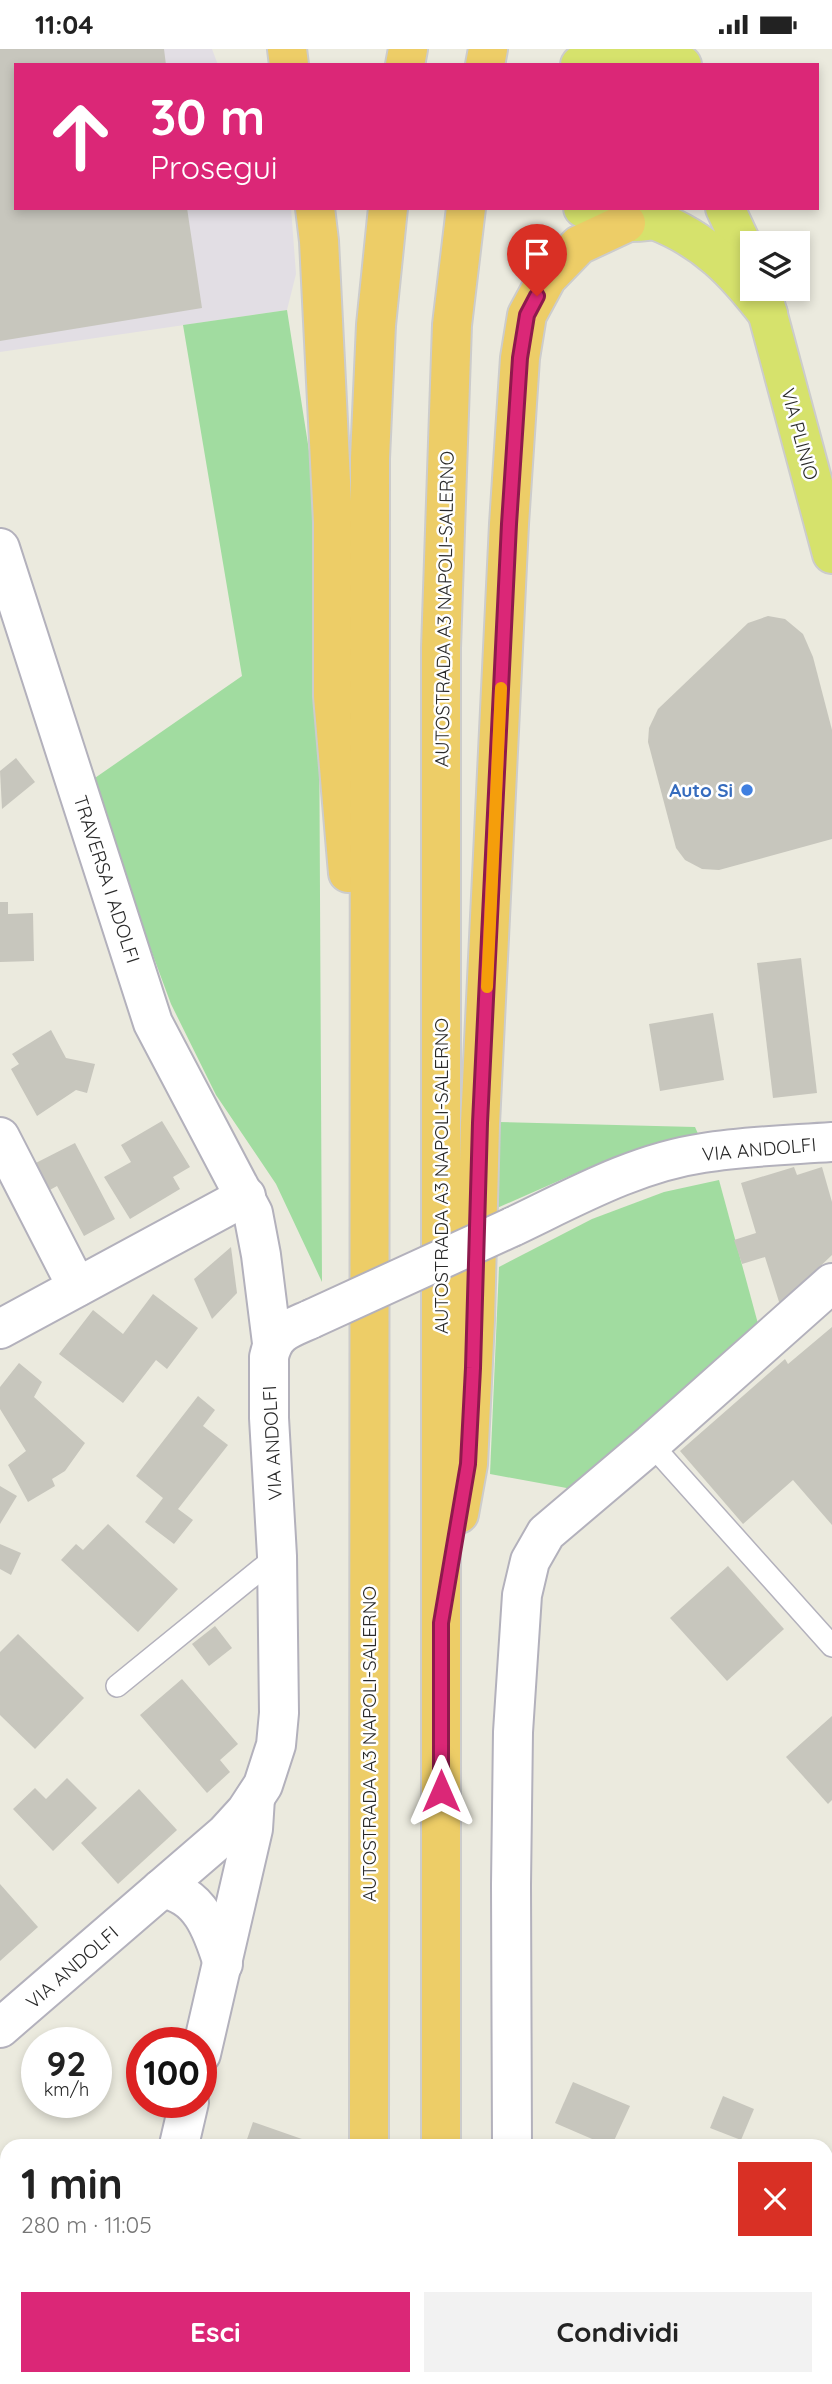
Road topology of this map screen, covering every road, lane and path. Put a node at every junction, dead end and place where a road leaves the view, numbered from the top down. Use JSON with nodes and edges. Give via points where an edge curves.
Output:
{"nodes":[{"id":1,"x":638,"y":49,"type":"edge"},
{"id":2,"x":678,"y":63,"type":"edge"},
{"id":3,"x":315,"y":210,"type":"edge"},
{"id":4,"x":388,"y":210,"type":"edge"},
{"id":5,"x":466,"y":210,"type":"edge"},
{"id":6,"x":586,"y":210,"type":"edge"},
{"id":7,"x":726,"y":210,"type":"edge"},
{"id":8,"x":653,"y":217,"type":"edge"},
{"id":9,"x":740,"y":240,"type":"edge"},
{"id":10,"x":740,"y":278,"type":"edge"},
{"id":11,"x":764,"y":301,"type":"edge"},
{"id":12,"x":0,"y":548,"type":"edge"},
{"id":13,"x":832,"y":554,"type":"edge"},
{"id":14,"x":368,"y":1032,"type":"junction"},
{"id":15,"x":0,"y":1137,"type":"edge"},
{"id":16,"x":832,"y":1142,"type":"edge"},
{"id":17,"x":246,"y":1196,"type":"junction"},
{"id":18,"x":832,"y":1283,"type":"edge"},
{"id":19,"x":77,"y":1287,"type":"junction"},
{"id":20,"x":0,"y":1329,"type":"edge"},
{"id":21,"x":271,"y":1343,"type":"junction"},
{"id":22,"x":651,"y":1444,"type":"junction"},
{"id":23,"x":277,"y":1556,"type":"junction"},
{"id":24,"x":441,"y":1623,"type":"junction"},
{"id":25,"x":832,"y":1646,"type":"edge"},
{"id":26,"x":117,"y":1686,"type":"dead end"},
{"id":27,"x":255,"y":1798,"type":"junction"},
{"id":28,"x":161,"y":1889,"type":"junction"},
{"id":29,"x":223,"y":1965,"type":"junction"},
{"id":30,"x":208,"y":2027,"type":"edge"},
{"id":31,"x":0,"y":2028,"type":"edge"},
{"id":32,"x":186,"y":2118,"type":"edge"},
{"id":33,"x":181,"y":2139,"type":"edge"},
{"id":34,"x":369,"y":2139,"type":"edge"},
{"id":35,"x":441,"y":2139,"type":"edge"},
{"id":36,"x":512,"y":2139,"type":"edge"}],
"edges":[{"from":1,"to":2,"type":"main road","via":[[658,52]]},
{"from":3,"to":14,"type":"highway","via":[[333,522],[333,696],[343,837]]},
{"from":4,"to":14,"type":"highway","name":"AUTOSTRADA A3 NAPOLI-SALERNO","via":[[376,325],[370,458]]},
{"from":5,"to":24,"type":"highway","name":"AUTOSTRADA A3 NAPOLI-SALERNO","via":[[452,325],[441,648]]},
{"from":6,"to":8,"type":"main road","name":"VIA PLINIO","via":[[598,217]]},
{"from":7,"to":9,"type":"main road"},
{"from":8,"to":10,"type":"main road","name":"VIA PLINIO","via":[[700,243]]},
{"from":8,"to":24,"type":"highway","via":[[579,245],[547,278],[527,315],[520,358],[468,1464]]},
{"from":11,"to":13,"type":"main road","name":"VIA PLINIO"},
{"from":12,"to":17,"type":"street","name":"TRAVERSA I ADOLFI","via":[[153,1023]]},
{"from":14,"to":34,"type":"highway","name":"AUTOSTRADA A3 NAPOLI-SALERNO"},
{"from":15,"to":19,"type":"street"},
{"from":16,"to":21,"type":"street","name":"VIA ANDOLFI","bridge":true,"via":[[701,1153],[659,1163],[290,1328]]},
{"from":17,"to":19,"type":"street"},
{"from":17,"to":21,"type":"street","name":"TRAVERSA I ADOLFI","via":[[257,1229]]},
{"from":18,"to":22,"type":"street"},
{"from":19,"to":20,"type":"street"},
{"from":21,"to":23,"type":"street","name":"VIA ANDOLFI","via":[[269,1418]]},
{"from":22,"to":25,"type":"lane"},
{"from":22,"to":36,"type":"street","via":[[546,1533],[530,1561],[522,1595],[512,1773]]},
{"from":23,"to":26,"type":"lane"},
{"from":23,"to":27,"type":"street","name":"VIA ANDOLFI","via":[[279,1713],[271,1766]]},
{"from":24,"to":35,"type":"highway","name":"AUTOSTRADA A3 NAPOLI-SALERNO"},
{"from":27,"to":28,"type":"street","name":"VIA ANDOLFI","via":[[236,1823]]},
{"from":27,"to":29,"type":"street","via":[[253,1829]]},
{"from":28,"to":29,"type":"street","via":[[174,1890],[193,1902],[211,1929]]},
{"from":28,"to":31,"type":"street","name":"VIA ANDOLFI"},
{"from":29,"to":30,"type":"street"},
{"from":32,"to":33,"type":"street"}]}
